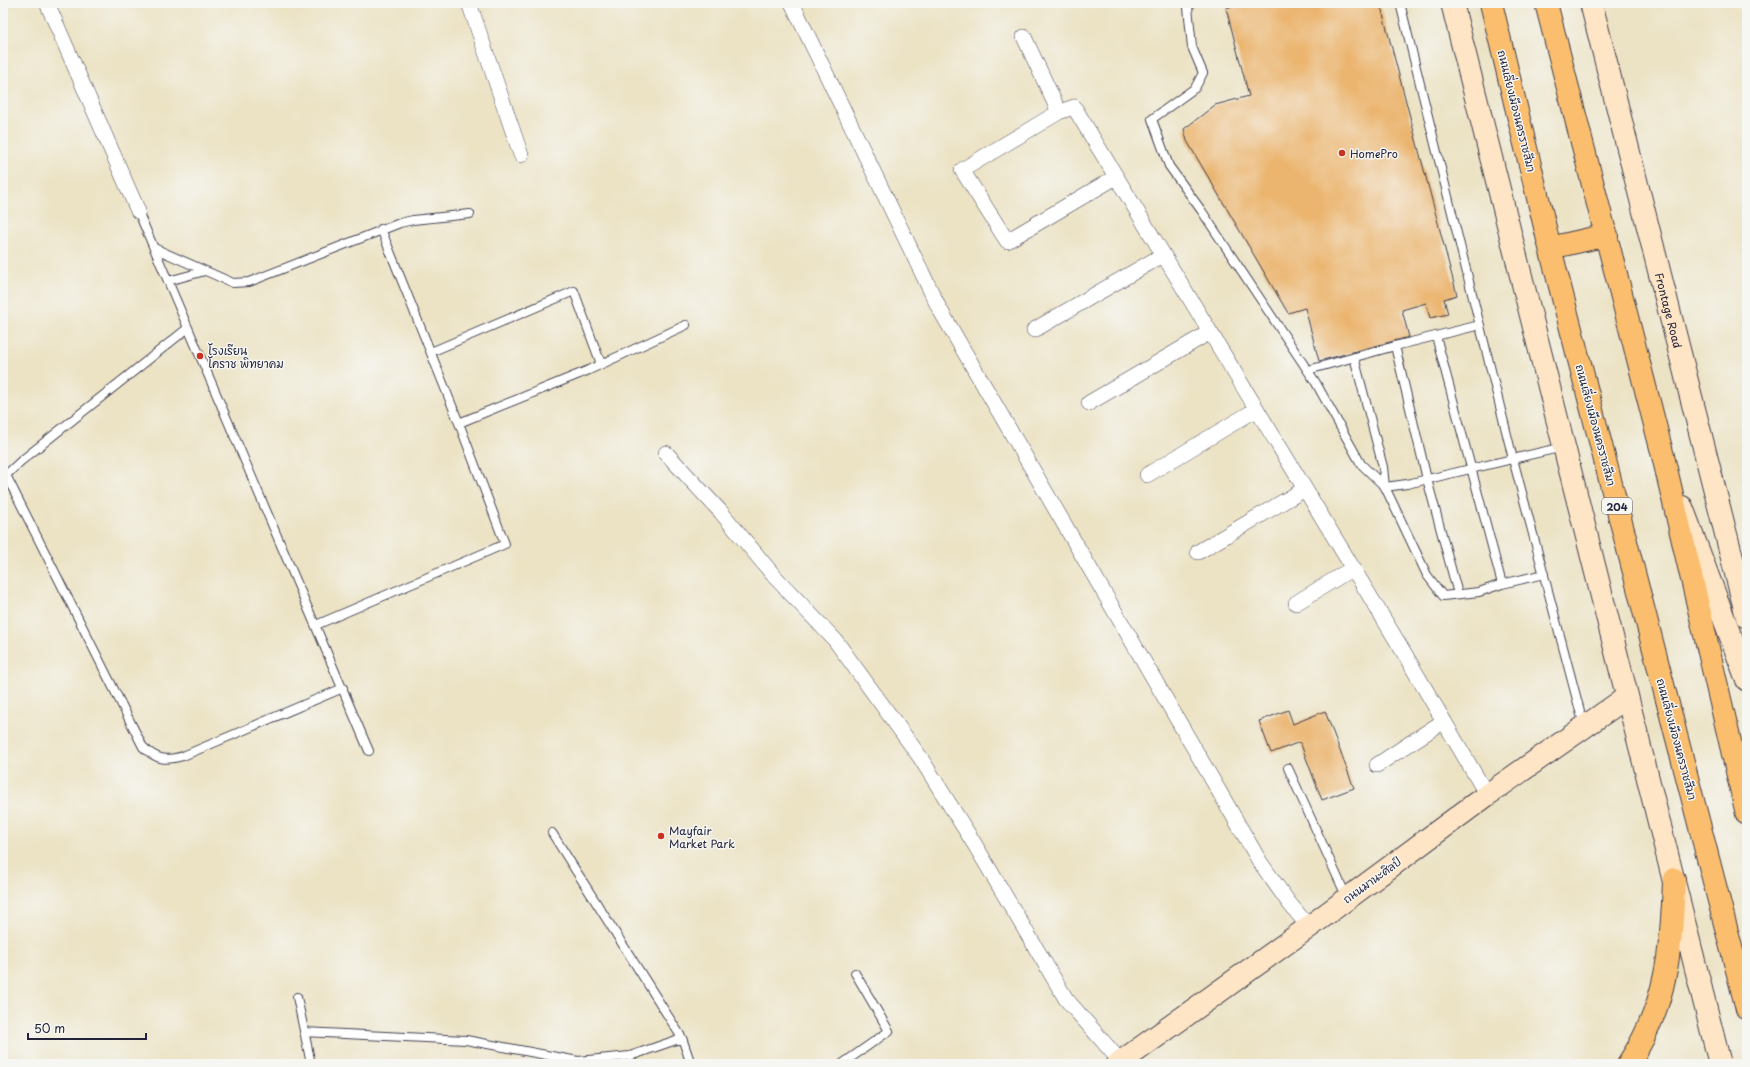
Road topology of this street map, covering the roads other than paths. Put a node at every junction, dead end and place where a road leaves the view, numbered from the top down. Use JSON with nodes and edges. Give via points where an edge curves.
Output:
{"nodes":[{"id":1,"x":47,"y":3,"type":"edge"},
{"id":2,"x":468,"y":3,"type":"edge"},
{"id":3,"x":792,"y":3,"type":"edge"},
{"id":4,"x":1192,"y":3,"type":"edge"},
{"id":5,"x":1400,"y":3,"type":"edge"},
{"id":6,"x":1452,"y":3,"type":"edge"},
{"id":7,"x":1491,"y":3,"type":"edge"},
{"id":8,"x":1546,"y":3,"type":"edge"},
{"id":9,"x":1591,"y":3,"type":"edge"},
{"id":10,"x":1024,"y":37,"type":"dead end"},
{"id":11,"x":1059,"y":112,"type":"junction"},
{"id":12,"x":521,"y":155,"type":"dead end"},
{"id":13,"x":1116,"y":177,"type":"junction"},
{"id":14,"x":138,"y":211,"type":"joint"},
{"id":15,"x":470,"y":214,"type":"dead end"},
{"id":16,"x":382,"y":229,"type":"junction"},
{"id":17,"x":1607,"y":235,"type":"junction"},
{"id":18,"x":154,"y":248,"type":"junction"},
{"id":19,"x":1550,"y":248,"type":"junction"},
{"id":20,"x":1163,"y":255,"type":"junction"},
{"id":21,"x":205,"y":271,"type":"junction"},
{"id":22,"x":168,"y":281,"type":"junction"},
{"id":23,"x":686,"y":325,"type":"dead end"},
{"id":24,"x":1480,"y":325,"type":"junction"},
{"id":25,"x":188,"y":328,"type":"junction"},
{"id":26,"x":1034,"y":330,"type":"dead end"},
{"id":27,"x":1210,"y":332,"type":"junction"},
{"id":28,"x":1436,"y":336,"type":"junction"},
{"id":29,"x":1395,"y":346,"type":"junction"},
{"id":30,"x":431,"y":352,"type":"junction"},
{"id":31,"x":1354,"y":358,"type":"junction"},
{"id":32,"x":601,"y":364,"type":"junction"},
{"id":33,"x":1308,"y":370,"type":"junction"},
{"id":34,"x":1089,"y":403,"type":"dead end"},
{"id":35,"x":1257,"y":409,"type":"junction"},
{"id":36,"x":459,"y":423,"type":"junction"},
{"id":37,"x":1563,"y":447,"type":"junction"},
{"id":38,"x":666,"y":453,"type":"dead end"},
{"id":39,"x":1663,"y":456,"type":"junction"},
{"id":40,"x":1513,"y":459,"type":"junction"},
{"id":41,"x":1471,"y":469,"type":"junction"},
{"id":42,"x":4,"y":474,"type":"edge"},
{"id":43,"x":1147,"y":474,"type":"dead end"},
{"id":44,"x":1427,"y":479,"type":"junction"},
{"id":45,"x":1385,"y":487,"type":"junction"},
{"id":46,"x":1305,"y":489,"type":"junction"},
{"id":47,"x":1198,"y":552,"type":"dead end"},
{"id":48,"x":1353,"y":568,"type":"junction"},
{"id":49,"x":1544,"y":574,"type":"junction"},
{"id":50,"x":1502,"y":584,"type":"junction"},
{"id":51,"x":1458,"y":594,"type":"junction"},
{"id":52,"x":1296,"y":603,"type":"dead end"},
{"id":53,"x":1747,"y":617,"type":"edge"},
{"id":54,"x":316,"y":625,"type":"junction"},
{"id":55,"x":1747,"y":680,"type":"edge"},
{"id":56,"x":343,"y":688,"type":"junction"},
{"id":57,"x":1627,"y":696,"type":"junction"},
{"id":58,"x":1444,"y":721,"type":"junction"},
{"id":59,"x":1584,"y":727,"type":"junction"},
{"id":60,"x":369,"y":750,"type":"dead end"},
{"id":61,"x":1377,"y":765,"type":"dead end"},
{"id":62,"x":1288,"y":768,"type":"dead end"},
{"id":63,"x":1487,"y":795,"type":"junction"},
{"id":64,"x":1747,"y":814,"type":"edge"},
{"id":65,"x":552,"y":833,"type":"dead end"},
{"id":66,"x":1674,"y":879,"type":"junction"},
{"id":67,"x":1347,"y":898,"type":"junction"},
{"id":68,"x":1309,"y":927,"type":"junction"},
{"id":69,"x":855,"y":973,"type":"dead end"},
{"id":70,"x":297,"y":997,"type":"dead end"},
{"id":71,"x":1747,"y":1009,"type":"edge"},
{"id":72,"x":304,"y":1032,"type":"junction"},
{"id":73,"x":682,"y":1038,"type":"junction"},
{"id":74,"x":1120,"y":1063,"type":"edge"},
{"id":75,"x":311,"y":1064,"type":"edge"},
{"id":76,"x":691,"y":1064,"type":"edge"},
{"id":77,"x":842,"y":1064,"type":"edge"},
{"id":78,"x":1628,"y":1064,"type":"edge"},
{"id":79,"x":1720,"y":1064,"type":"edge"}],
"edges":[{"from":1,"to":14,"type":"street"},
{"from":2,"to":12,"type":"street"},
{"from":3,"to":68,"type":"street","via":[[939,308],[1260,862]]},
{"from":4,"to":33,"type":"lane","via":[[1188,8],[1192,47],[1204,73],[1195,88],[1152,119],[1168,166]]},
{"from":5,"to":24,"type":"lane"},
{"from":6,"to":37,"type":"main road"},
{"from":7,"to":19,"type":"highway","name":"ถนนเลี่ยงเมืองนครราชสีมา","number":"204"},
{"from":8,"to":17,"type":"highway"},
{"from":9,"to":53,"type":"main road","name":"Frontage Road"},
{"from":10,"to":11,"type":"street"},
{"from":11,"to":13,"type":"street","via":[[1074,107]]},
{"from":11,"to":13,"type":"street","via":[[962,170],[1007,241]]},
{"from":13,"to":20,"type":"street"},
{"from":14,"to":18,"type":"lane"},
{"from":15,"to":16,"type":"lane","via":[[413,220]]},
{"from":16,"to":21,"type":"lane","via":[[249,282],[233,283]]},
{"from":16,"to":30,"type":"lane"},
{"from":17,"to":19,"type":"highway"},
{"from":17,"to":39,"type":"highway"},
{"from":18,"to":21,"type":"lane"},
{"from":18,"to":22,"type":"lane"},
{"from":19,"to":71,"type":"highway","name":"ถนนเลี่ยงเมืองนครราชสีมา","number":"204"},
{"from":20,"to":26,"type":"street"},
{"from":20,"to":27,"type":"street"},
{"from":21,"to":22,"type":"lane"},
{"from":22,"to":25,"type":"lane"},
{"from":23,"to":32,"type":"lane"},
{"from":24,"to":28,"type":"lane"},
{"from":24,"to":40,"type":"lane"},
{"from":25,"to":42,"type":"lane"},
{"from":25,"to":54,"type":"lane"},
{"from":27,"to":34,"type":"street"},
{"from":27,"to":35,"type":"street"},
{"from":28,"to":29,"type":"lane"},
{"from":28,"to":41,"type":"lane"},
{"from":29,"to":31,"type":"lane"},
{"from":29,"to":44,"type":"lane"},
{"from":30,"to":32,"type":"lane","via":[[574,292]]},
{"from":30,"to":36,"type":"lane"},
{"from":31,"to":33,"type":"lane"},
{"from":31,"to":45,"type":"lane","via":[[1383,467]]},
{"from":32,"to":36,"type":"lane"},
{"from":33,"to":45,"type":"lane","via":[[1361,464]]},
{"from":35,"to":43,"type":"street"},
{"from":35,"to":46,"type":"street"},
{"from":36,"to":54,"type":"lane","via":[[505,544]]},
{"from":37,"to":40,"type":"lane"},
{"from":37,"to":57,"type":"main road"},
{"from":38,"to":74,"type":"street","via":[[720,511],[775,577],[836,640],[920,758],[1066,999]]},
{"from":39,"to":55,"type":"main road"},
{"from":39,"to":64,"type":"highway"},
{"from":40,"to":41,"type":"lane"},
{"from":40,"to":49,"type":"lane"},
{"from":41,"to":44,"type":"lane"},
{"from":41,"to":50,"type":"lane"},
{"from":42,"to":56,"type":"lane","via":[[143,747],[154,757],[169,760],[183,756]]},
{"from":44,"to":45,"type":"lane"},
{"from":44,"to":51,"type":"lane"},
{"from":45,"to":51,"type":"lane","via":[[1427,575],[1443,596]]},
{"from":46,"to":47,"type":"street"},
{"from":46,"to":48,"type":"street"},
{"from":48,"to":52,"type":"street"},
{"from":48,"to":58,"type":"street"},
{"from":49,"to":50,"type":"lane"},
{"from":49,"to":59,"type":"lane"},
{"from":50,"to":51,"type":"lane","via":[[1479,592]]},
{"from":54,"to":56,"type":"lane"},
{"from":56,"to":60,"type":"lane"},
{"from":57,"to":59,"type":"main road","name":"ถนนมานะศิลป์"},
{"from":57,"to":66,"type":"main road"},
{"from":58,"to":61,"type":"street"},
{"from":58,"to":63,"type":"street"},
{"from":59,"to":63,"type":"main road","name":"ถนนมานะศิลป์"},
{"from":62,"to":67,"type":"lane"},
{"from":63,"to":67,"type":"main road","name":"ถนนมานะศิลป์"},
{"from":65,"to":73,"type":"lane"},
{"from":66,"to":78,"type":"highway","via":[[1671,946],[1665,977],[1649,1026]]},
{"from":66,"to":79,"type":"main road"},
{"from":67,"to":68,"type":"main road","name":"ถนนมานะศิลป์"},
{"from":68,"to":74,"type":"main road","name":"ถนนมานะศิลป์"},
{"from":69,"to":77,"type":"lane","via":[[889,1032]]},
{"from":70,"to":72,"type":"lane"},
{"from":72,"to":73,"type":"lane","via":[[466,1040],[578,1061],[630,1056]]},
{"from":72,"to":75,"type":"lane"},
{"from":73,"to":76,"type":"lane"}]}
